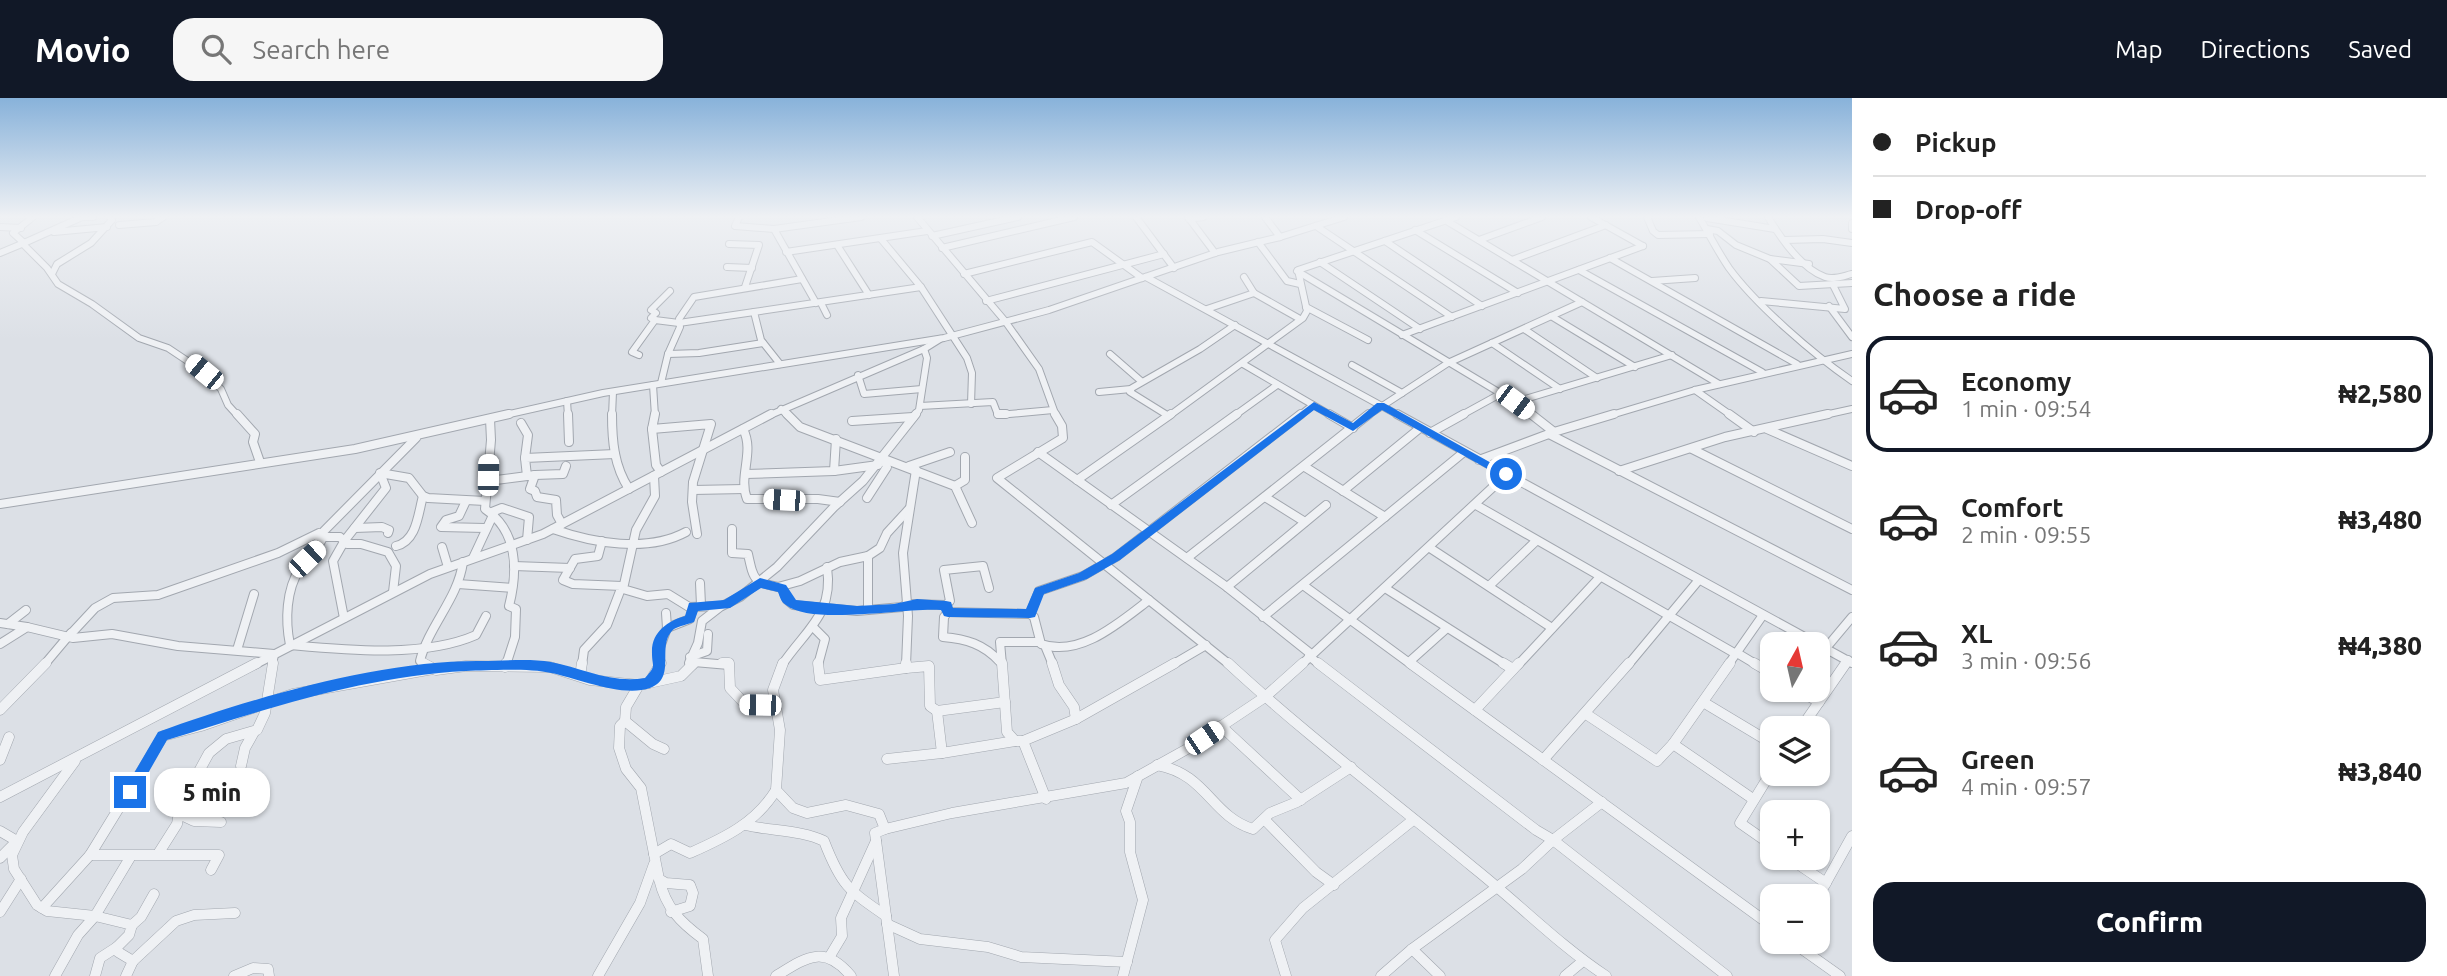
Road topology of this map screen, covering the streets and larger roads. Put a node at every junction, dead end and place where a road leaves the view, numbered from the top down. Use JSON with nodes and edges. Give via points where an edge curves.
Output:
{"nodes":[{"id":1,"x":38,"y":258,"type":"edge"},
{"id":2,"x":69,"y":258,"type":"edge"},
{"id":3,"x":754,"y":258,"type":"edge"},
{"id":4,"x":790,"y":258,"type":"edge"},
{"id":5,"x":846,"y":258,"type":"edge"},
{"id":6,"x":895,"y":258,"type":"edge"},
{"id":7,"x":950,"y":258,"type":"edge"},
{"id":8,"x":1028,"y":258,"type":"edge"},
{"id":9,"x":1112,"y":258,"type":"edge"},
{"id":10,"x":1148,"y":258,"type":"edge"},
{"id":11,"x":1167,"y":258,"type":"edge"},
{"id":12,"x":1201,"y":258,"type":"edge"},
{"id":13,"x":1270,"y":258,"type":"edge"},
{"id":14,"x":1333,"y":258,"type":"edge"},
{"id":15,"x":1362,"y":258,"type":"edge"},
{"id":16,"x":1410,"y":258,"type":"edge"},
{"id":17,"x":1461,"y":258,"type":"edge"},
{"id":18,"x":1509,"y":258,"type":"edge"},
{"id":19,"x":1517,"y":258,"type":"edge"},
{"id":20,"x":1610,"y":258,"type":"joint"},
{"id":21,"x":1723,"y":258,"type":"edge"},
{"id":22,"x":1770,"y":258,"type":"joint"},
{"id":23,"x":1803,"y":258,"type":"edge"},
{"id":24,"x":1512,"y":260,"type":"junction"},
{"id":25,"x":1320,"y":262,"type":"junction"},
{"id":26,"x":1809,"y":264,"type":"junction"},
{"id":27,"x":1121,"y":265,"type":"junction"},
{"id":28,"x":727,"y":267,"type":"dead end"},
{"id":29,"x":751,"y":268,"type":"junction"},
{"id":30,"x":1174,"y":268,"type":"junction"},
{"id":31,"x":1579,"y":270,"type":"junction"},
{"id":32,"x":1297,"y":271,"type":"junction"},
{"id":33,"x":52,"y":274,"type":"junction"},
{"id":34,"x":964,"y":274,"type":"junction"},
{"id":35,"x":1852,"y":274,"type":"edge"},
{"id":36,"x":1144,"y":277,"type":"junction"},
{"id":37,"x":1244,"y":277,"type":"dead end"},
{"id":38,"x":1695,"y":278,"type":"dead end"},
{"id":39,"x":802,"y":279,"type":"junction"},
{"id":40,"x":1548,"y":281,"type":"junction"},
{"id":41,"x":1649,"y":281,"type":"junction"},
{"id":42,"x":1834,"y":282,"type":"junction"},
{"id":43,"x":1300,"y":284,"type":"junction"},
{"id":44,"x":1850,"y":285,"type":"edge"},
{"id":45,"x":745,"y":287,"type":"junction"},
{"id":46,"x":921,"y":288,"type":"junction"},
{"id":47,"x":670,"y":291,"type":"dead end"},
{"id":48,"x":1254,"y":293,"type":"junction"},
{"id":49,"x":1518,"y":293,"type":"junction"},
{"id":50,"x":869,"y":295,"type":"junction"},
{"id":51,"x":986,"y":301,"type":"junction"},
{"id":52,"x":1761,"y":301,"type":"junction"},
{"id":53,"x":1582,"y":302,"type":"junction"},
{"id":54,"x":818,"y":303,"type":"junction"},
{"id":55,"x":1482,"y":306,"type":"junction"},
{"id":56,"x":1829,"y":306,"type":"junction"},
{"id":57,"x":1306,"y":307,"type":"junction"},
{"id":58,"x":1206,"y":309,"type":"junction"},
{"id":59,"x":754,"y":313,"type":"junction"},
{"id":60,"x":827,"y":315,"type":"dead end"},
{"id":61,"x":1551,"y":316,"type":"junction"},
{"id":62,"x":1452,"y":317,"type":"junction"},
{"id":63,"x":1300,"y":319,"type":"junction"},
{"id":64,"x":655,"y":320,"type":"junction"},
{"id":65,"x":1005,"y":321,"type":"junction"},
{"id":66,"x":679,"y":323,"type":"junction"},
{"id":67,"x":1235,"y":325,"type":"junction"},
{"id":68,"x":1420,"y":329,"type":"junction"},
{"id":69,"x":1524,"y":329,"type":"junction"},
{"id":70,"x":952,"y":335,"type":"junction"},
{"id":71,"x":1402,"y":335,"type":"junction"},
{"id":72,"x":1852,"y":337,"type":"edge"},
{"id":73,"x":941,"y":339,"type":"junction"},
{"id":74,"x":1368,"y":340,"type":"dead end"},
{"id":75,"x":763,"y":342,"type":"junction"},
{"id":76,"x":1269,"y":343,"type":"junction"},
{"id":77,"x":1492,"y":343,"type":"junction"},
{"id":78,"x":924,"y":349,"type":"junction"},
{"id":79,"x":668,"y":354,"type":"junction"},
{"id":80,"x":1110,"y":354,"type":"dead end"},
{"id":81,"x":1852,"y":354,"type":"edge"},
{"id":82,"x":639,"y":355,"type":"dead end"},
{"id":83,"x":1672,"y":355,"type":"junction"},
{"id":84,"x":1821,"y":360,"type":"junction"},
{"id":85,"x":1244,"y":363,"type":"junction"},
{"id":86,"x":1448,"y":363,"type":"junction"},
{"id":87,"x":780,"y":364,"type":"junction"},
{"id":88,"x":1352,"y":365,"type":"dead end"},
{"id":89,"x":1797,"y":365,"type":"junction"},
{"id":90,"x":1634,"y":367,"type":"junction"},
{"id":91,"x":1762,"y":372,"type":"junction"},
{"id":92,"x":858,"y":375,"type":"junction"},
{"id":93,"x":1597,"y":378,"type":"junction"},
{"id":94,"x":1141,"y":381,"type":"junction"},
{"id":95,"x":1852,"y":381,"type":"edge"},
{"id":96,"x":657,"y":384,"type":"junction"},
{"id":97,"x":1719,"y":384,"type":"junction"},
{"id":98,"x":1277,"y":385,"type":"junction"},
{"id":99,"x":922,"y":389,"type":"junction"},
{"id":100,"x":1560,"y":389,"type":"junction"},
{"id":101,"x":1131,"y":390,"type":"junction"},
{"id":102,"x":1695,"y":390,"type":"junction"},
{"id":103,"x":613,"y":392,"type":"junction"},
{"id":104,"x":1099,"y":392,"type":"dead end"},
{"id":105,"x":1402,"y":393,"type":"junction"},
{"id":106,"x":1500,"y":394,"type":"junction"},
{"id":107,"x":567,"y":401,"type":"junction"},
{"id":108,"x":1515,"y":402,"type":"junction"},
{"id":109,"x":971,"y":404,"type":"junction"},
{"id":110,"x":1314,"y":405,"type":"junction"},
{"id":111,"x":1381,"y":405,"type":"junction"},
{"id":112,"x":920,"y":407,"type":"junction"},
{"id":113,"x":781,"y":409,"type":"junction"},
{"id":114,"x":1852,"y":409,"type":"edge"},
{"id":115,"x":1053,"y":410,"type":"junction"},
{"id":116,"x":1167,"y":415,"type":"junction"},
{"id":117,"x":913,"y":417,"type":"junction"},
{"id":118,"x":490,"y":419,"type":"junction"},
{"id":119,"x":852,"y":421,"type":"dead end"},
{"id":120,"x":521,"y":423,"type":"dead end"},
{"id":121,"x":1353,"y":428,"type":"junction"},
{"id":122,"x":1420,"y":428,"type":"junction"},
{"id":123,"x":652,"y":429,"type":"junction"},
{"id":124,"x":743,"y":429,"type":"junction"},
{"id":125,"x":1767,"y":429,"type":"junction"},
{"id":126,"x":1754,"y":432,"type":"junction"},
{"id":127,"x":1430,"y":433,"type":"junction"},
{"id":128,"x":1551,"y":433,"type":"junction"},
{"id":129,"x":418,"y":437,"type":"junction"},
{"id":130,"x":836,"y":439,"type":"junction"},
{"id":131,"x":569,"y":442,"type":"dead end"},
{"id":132,"x":1692,"y":449,"type":"junction"},
{"id":133,"x":702,"y":451,"type":"junction"},
{"id":134,"x":950,"y":452,"type":"dead end"},
{"id":135,"x":1038,"y":452,"type":"junction"},
{"id":136,"x":1464,"y":452,"type":"junction"},
{"id":137,"x":615,"y":454,"type":"junction"},
{"id":138,"x":965,"y":457,"type":"dead end"},
{"id":139,"x":525,"y":458,"type":"junction"},
{"id":140,"x":1479,"y":460,"type":"junction"},
{"id":141,"x":880,"y":462,"type":"junction"},
{"id":142,"x":260,"y":463,"type":"junction"},
{"id":143,"x":566,"y":466,"type":"dead end"},
{"id":144,"x":1852,"y":466,"type":"edge"},
{"id":145,"x":906,"y":467,"type":"junction"},
{"id":146,"x":1305,"y":467,"type":"junction"},
{"id":147,"x":916,"y":470,"type":"junction"},
{"id":148,"x":834,"y":471,"type":"junction"},
{"id":149,"x":1619,"y":471,"type":"junction"},
{"id":150,"x":380,"y":473,"type":"junction"},
{"id":151,"x":658,"y":474,"type":"junction"},
{"id":152,"x":746,"y":474,"type":"junction"},
{"id":153,"x":1506,"y":474,"type":"junction"},
{"id":154,"x":531,"y":476,"type":"junction"},
{"id":155,"x":1077,"y":480,"type":"junction"},
{"id":156,"x":488,"y":481,"type":"junction"},
{"id":157,"x":955,"y":486,"type":"junction"},
{"id":158,"x":629,"y":489,"type":"junction"},
{"id":159,"x":744,"y":489,"type":"junction"},
{"id":160,"x":693,"y":490,"type":"junction"},
{"id":161,"x":1343,"y":491,"type":"junction"},
{"id":162,"x":423,"y":496,"type":"junction"},
{"id":163,"x":1265,"y":497,"type":"junction"},
{"id":164,"x":867,"y":498,"type":"dead end"},
{"id":165,"x":467,"y":501,"type":"junction"},
{"id":166,"x":485,"y":501,"type":"junction"},
{"id":167,"x":840,"y":502,"type":"junction"},
{"id":168,"x":0,"y":503,"type":"edge"},
{"id":169,"x":1111,"y":505,"type":"junction"},
{"id":170,"x":1326,"y":505,"type":"dead end"},
{"id":171,"x":1476,"y":505,"type":"junction"},
{"id":172,"x":909,"y":509,"type":"junction"},
{"id":173,"x":493,"y":513,"type":"junction"},
{"id":174,"x":1385,"y":517,"type":"junction"},
{"id":175,"x":1305,"y":522,"type":"junction"},
{"id":176,"x":972,"y":523,"type":"dead end"},
{"id":177,"x":562,"y":524,"type":"junction"},
{"id":178,"x":355,"y":528,"type":"junction"},
{"id":179,"x":485,"y":528,"type":"junction"},
{"id":180,"x":732,"y":528,"type":"dead end"},
{"id":181,"x":553,"y":529,"type":"junction"},
{"id":182,"x":1852,"y":529,"type":"edge"},
{"id":183,"x":686,"y":532,"type":"dead end"},
{"id":184,"x":1148,"y":532,"type":"junction"},
{"id":185,"x":388,"y":533,"type":"dead end"},
{"id":186,"x":697,"y":534,"type":"dead end"},
{"id":187,"x":321,"y":535,"type":"junction"},
{"id":188,"x":345,"y":540,"type":"junction"},
{"id":189,"x":527,"y":540,"type":"junction"},
{"id":190,"x":602,"y":541,"type":"junction"},
{"id":191,"x":1535,"y":542,"type":"junction"},
{"id":192,"x":633,"y":543,"type":"junction"},
{"id":193,"x":511,"y":545,"type":"junction"},
{"id":194,"x":396,"y":546,"type":"dead end"},
{"id":195,"x":442,"y":547,"type":"dead end"},
{"id":196,"x":1430,"y":548,"type":"junction"},
{"id":197,"x":868,"y":555,"type":"junction"},
{"id":198,"x":473,"y":558,"type":"junction"},
{"id":199,"x":1187,"y":558,"type":"junction"},
{"id":200,"x":463,"y":562,"type":"junction"},
{"id":201,"x":1107,"y":563,"type":"junction"},
{"id":202,"x":514,"y":566,"type":"junction"},
{"id":203,"x":448,"y":567,"type":"junction"},
{"id":204,"x":827,"y":567,"type":"junction"},
{"id":205,"x":570,"y":568,"type":"junction"},
{"id":206,"x":1600,"y":577,"type":"junction"},
{"id":207,"x":1699,"y":581,"type":"junction"},
{"id":208,"x":700,"y":583,"type":"dead end"},
{"id":209,"x":760,"y":583,"type":"junction"},
{"id":210,"x":458,"y":584,"type":"junction"},
{"id":211,"x":1303,"y":585,"type":"junction"},
{"id":212,"x":622,"y":586,"type":"junction"},
{"id":213,"x":1489,"y":586,"type":"junction"},
{"id":214,"x":778,"y":587,"type":"junction"},
{"id":215,"x":1227,"y":587,"type":"junction"},
{"id":216,"x":512,"y":588,"type":"junction"},
{"id":217,"x":989,"y":588,"type":"dead end"},
{"id":218,"x":1385,"y":588,"type":"junction"},
{"id":219,"x":1852,"y":590,"type":"edge"},
{"id":220,"x":393,"y":592,"type":"junction"},
{"id":221,"x":254,"y":594,"type":"dead end"},
{"id":222,"x":1149,"y":600,"type":"junction"},
{"id":223,"x":87,"y":604,"type":"dead end"},
{"id":224,"x":907,"y":604,"type":"junction"},
{"id":225,"x":697,"y":606,"type":"junction"},
{"id":226,"x":722,"y":606,"type":"junction"},
{"id":227,"x":825,"y":609,"type":"junction"},
{"id":228,"x":947,"y":609,"type":"junction"},
{"id":229,"x":26,"y":610,"type":"dead end"},
{"id":230,"x":868,"y":610,"type":"junction"},
{"id":231,"x":666,"y":613,"type":"dead end"},
{"id":232,"x":1030,"y":614,"type":"junction"},
{"id":233,"x":1672,"y":615,"type":"junction"},
{"id":234,"x":1763,"y":615,"type":"junction"},
{"id":235,"x":486,"y":616,"type":"dead end"},
{"id":236,"x":1263,"y":617,"type":"junction"},
{"id":237,"x":1852,"y":617,"type":"edge"},
{"id":238,"x":344,"y":618,"type":"junction"},
{"id":239,"x":1351,"y":619,"type":"junction"},
{"id":240,"x":4,"y":624,"type":"edge"},
{"id":241,"x":27,"y":627,"type":"junction"},
{"id":242,"x":813,"y":627,"type":"junction"},
{"id":243,"x":667,"y":628,"type":"junction"},
{"id":244,"x":1447,"y":628,"type":"junction"},
{"id":245,"x":1552,"y":628,"type":"junction"},
{"id":246,"x":1795,"y":632,"type":"edge"},
{"id":247,"x":708,"y":634,"type":"dead end"},
{"id":248,"x":68,"y":637,"type":"junction"},
{"id":249,"x":1830,"y":643,"type":"edge"},
{"id":250,"x":0,"y":644,"type":"edge"},
{"id":251,"x":290,"y":645,"type":"junction"},
{"id":252,"x":1043,"y":645,"type":"junction"},
{"id":253,"x":1206,"y":645,"type":"junction"},
{"id":254,"x":424,"y":646,"type":"junction"},
{"id":255,"x":237,"y":650,"type":"junction"},
{"id":256,"x":1830,"y":650,"type":"edge"},
{"id":257,"x":274,"y":654,"type":"junction"},
{"id":258,"x":1736,"y":654,"type":"junction"},
{"id":259,"x":1310,"y":655,"type":"junction"},
{"id":260,"x":692,"y":660,"type":"junction"},
{"id":261,"x":1000,"y":662,"type":"junction"},
{"id":262,"x":1409,"y":662,"type":"junction"},
{"id":263,"x":1850,"y":662,"type":"edge"},
{"id":264,"x":505,"y":667,"type":"junction"},
{"id":265,"x":906,"y":667,"type":"junction"},
{"id":266,"x":1760,"y":667,"type":"edge"},
{"id":267,"x":432,"y":669,"type":"junction"},
{"id":268,"x":1513,"y":669,"type":"junction"},
{"id":269,"x":580,"y":676,"type":"junction"},
{"id":270,"x":644,"y":684,"type":"junction"},
{"id":271,"x":1830,"y":688,"type":"edge"},
{"id":272,"x":1265,"y":697,"type":"junction"},
{"id":273,"x":773,"y":701,"type":"junction"},
{"id":274,"x":1005,"y":702,"type":"junction"},
{"id":275,"x":1703,"y":702,"type":"junction"},
{"id":276,"x":1819,"y":702,"type":"edge"},
{"id":277,"x":265,"y":704,"type":"junction"},
{"id":278,"x":0,"y":710,"type":"edge"},
{"id":279,"x":1475,"y":710,"type":"junction"},
{"id":280,"x":937,"y":711,"type":"junction"},
{"id":281,"x":1586,"y":714,"type":"junction"},
{"id":282,"x":1809,"y":716,"type":"edge"},
{"id":283,"x":1076,"y":719,"type":"junction"},
{"id":284,"x":625,"y":722,"type":"junction"},
{"id":285,"x":1222,"y":726,"type":"junction"},
{"id":286,"x":254,"y":732,"type":"junction"},
{"id":287,"x":1760,"y":736,"type":"edge"},
{"id":288,"x":9,"y":737,"type":"dead end"},
{"id":289,"x":1019,"y":741,"type":"junction"},
{"id":290,"x":1673,"y":744,"type":"junction"},
{"id":291,"x":664,"y":749,"type":"dead end"},
{"id":292,"x":942,"y":753,"type":"junction"},
{"id":293,"x":76,"y":758,"type":"junction"},
{"id":294,"x":887,"y":759,"type":"dead end"},
{"id":295,"x":0,"y":760,"type":"edge"},
{"id":296,"x":1543,"y":760,"type":"junction"},
{"id":297,"x":1155,"y":765,"type":"junction"},
{"id":298,"x":241,"y":766,"type":"dead end"},
{"id":299,"x":1351,"y":767,"type":"junction"},
{"id":300,"x":1138,"y":776,"type":"junction"},
{"id":301,"x":1762,"y":786,"type":"edge"},
{"id":302,"x":776,"y":790,"type":"junction"},
{"id":303,"x":0,"y":797,"type":"edge"},
{"id":304,"x":1046,"y":799,"type":"junction"},
{"id":305,"x":1753,"y":799,"type":"junction"},
{"id":306,"x":1301,"y":800,"type":"junction"},
{"id":307,"x":1602,"y":802,"type":"junction"},
{"id":308,"x":178,"y":814,"type":"junction"},
{"id":309,"x":1265,"y":820,"type":"junction"},
{"id":310,"x":1413,"y":820,"type":"junction"},
{"id":311,"x":221,"y":822,"type":"dead end"},
{"id":312,"x":745,"y":825,"type":"junction"},
{"id":313,"x":886,"y":830,"type":"junction"},
{"id":314,"x":0,"y":831,"type":"edge"},
{"id":315,"x":1852,"y":836,"type":"edge"},
{"id":316,"x":1760,"y":837,"type":"edge"},
{"id":317,"x":1553,"y":840,"type":"junction"},
{"id":318,"x":17,"y":841,"type":"junction"},
{"id":319,"x":876,"y":841,"type":"junction"},
{"id":320,"x":158,"y":854,"type":"junction"},
{"id":321,"x":90,"y":855,"type":"junction"},
{"id":322,"x":131,"y":856,"type":"junction"},
{"id":323,"x":0,"y":858,"type":"edge"},
{"id":324,"x":655,"y":858,"type":"junction"},
{"id":325,"x":211,"y":870,"type":"dead end"},
{"id":326,"x":1807,"y":870,"type":"edge"},
{"id":327,"x":21,"y":879,"type":"junction"},
{"id":328,"x":659,"y":879,"type":"junction"},
{"id":329,"x":1826,"y":883,"type":"joint"},
{"id":330,"x":1334,"y":885,"type":"junction"},
{"id":331,"x":1497,"y":886,"type":"junction"},
{"id":332,"x":852,"y":892,"type":"junction"},
{"id":333,"x":154,"y":894,"type":"dead end"},
{"id":334,"x":42,"y":908,"type":"junction"},
{"id":335,"x":0,"y":912,"type":"edge"},
{"id":336,"x":671,"y":912,"type":"junction"},
{"id":337,"x":235,"y":913,"type":"dead end"},
{"id":338,"x":96,"y":916,"type":"junction"},
{"id":339,"x":1760,"y":917,"type":"edge"},
{"id":340,"x":887,"y":920,"type":"junction"},
{"id":341,"x":131,"y":925,"type":"junction"},
{"id":342,"x":117,"y":947,"type":"junction"},
{"id":343,"x":1412,"y":949,"type":"junction"},
{"id":344,"x":1810,"y":954,"type":"edge"},
{"id":345,"x":830,"y":956,"type":"junction"},
{"id":346,"x":133,"y":961,"type":"junction"},
{"id":347,"x":1583,"y":961,"type":"junction"},
{"id":348,"x":1127,"y":962,"type":"junction"},
{"id":349,"x":55,"y":976,"type":"edge"},
{"id":350,"x":95,"y":976,"type":"edge"},
{"id":351,"x":126,"y":976,"type":"edge"},
{"id":352,"x":234,"y":976,"type":"edge"},
{"id":353,"x":269,"y":976,"type":"edge"},
{"id":354,"x":598,"y":976,"type":"edge"},
{"id":355,"x":708,"y":976,"type":"edge"},
{"id":356,"x":776,"y":976,"type":"edge"},
{"id":357,"x":851,"y":976,"type":"edge"},
{"id":358,"x":894,"y":976,"type":"edge"},
{"id":359,"x":1124,"y":976,"type":"edge"},
{"id":360,"x":1286,"y":976,"type":"edge"},
{"id":361,"x":1381,"y":976,"type":"edge"},
{"id":362,"x":1440,"y":976,"type":"edge"},
{"id":363,"x":1565,"y":976,"type":"edge"},
{"id":364,"x":1606,"y":976,"type":"edge"},
{"id":365,"x":1727,"y":976,"type":"edge"},
{"id":366,"x":1840,"y":976,"type":"edge"}],
"edges":[{"from":1,"to":33,"type":"street"},
{"from":2,"to":33,"type":"street","via":[[53,268]]},
{"from":3,"to":29,"type":"street"},
{"from":4,"to":39,"type":"street"},
{"from":5,"to":50,"type":"street"},
{"from":6,"to":46,"type":"street"},
{"from":7,"to":34,"type":"street"},
{"from":8,"to":34,"type":"street"},
{"from":9,"to":27,"type":"street"},
{"from":10,"to":27,"type":"street"},
{"from":11,"to":30,"type":"street"},
{"from":12,"to":30,"type":"street"},
{"from":13,"to":43,"type":"street","via":[[1287,281]]},
{"from":14,"to":25,"type":"street"},
{"from":15,"to":62,"type":"street"},
{"from":16,"to":55,"type":"street"},
{"from":17,"to":49,"type":"street"},
{"from":18,"to":24,"type":"street"},
{"from":19,"to":24,"type":"street"},
{"from":20,"to":31,"type":"street"},
{"from":20,"to":41,"type":"street"},
{"from":21,"to":52,"type":"street"},
{"from":22,"to":26,"type":"street"},
{"from":22,"to":42,"type":"street","via":[[1799,286]]},
{"from":23,"to":26,"type":"street"},
{"from":24,"to":40,"type":"street"},
{"from":25,"to":32,"type":"street"},
{"from":25,"to":68,"type":"street"},
{"from":26,"to":42,"type":"street"},
{"from":27,"to":36,"type":"street"},
{"from":27,"to":51,"type":"street"},
{"from":28,"to":29,"type":"street"},
{"from":29,"to":45,"type":"street"},
{"from":30,"to":36,"type":"street"},
{"from":31,"to":40,"type":"street"},
{"from":31,"to":91,"type":"street"},
{"from":32,"to":43,"type":"street"},
{"from":32,"to":71,"type":"street"},
{"from":33,"to":142,"type":"street","via":[[58,284],[139,338],[168,348],[204,372],[255,434]]},
{"from":34,"to":51,"type":"street"},
{"from":35,"to":42,"type":"street"},
{"from":36,"to":58,"type":"street"},
{"from":36,"to":65,"type":"street"},
{"from":37,"to":48,"type":"street"},
{"from":38,"to":41,"type":"street"},
{"from":39,"to":45,"type":"street"},
{"from":39,"to":54,"type":"street"},
{"from":40,"to":49,"type":"street"},
{"from":40,"to":53,"type":"street"},
{"from":41,"to":89,"type":"street"},
{"from":42,"to":44,"type":"street"},
{"from":42,"to":56,"type":"street","via":[[1845,309]]},
{"from":43,"to":57,"type":"street"},
{"from":45,"to":66,"type":"street","via":[[694,297]]},
{"from":46,"to":50,"type":"street"},
{"from":46,"to":70,"type":"street"},
{"from":47,"to":64,"type":"street","via":[[650,310],[656,313],[651,318]]},
{"from":48,"to":58,"type":"street"},
{"from":48,"to":63,"type":"street"},
{"from":49,"to":55,"type":"street"},
{"from":50,"to":54,"type":"street"},
{"from":51,"to":65,"type":"street"},
{"from":52,"to":56,"type":"street"},
{"from":52,"to":84,"type":"street"},
{"from":53,"to":61,"type":"street"},
{"from":53,"to":83,"type":"street"},
{"from":54,"to":59,"type":"street"},
{"from":54,"to":60,"type":"street"},
{"from":55,"to":62,"type":"street"},
{"from":56,"to":72,"type":"street"},
{"from":57,"to":63,"type":"street"},
{"from":57,"to":74,"type":"street"},
{"from":58,"to":67,"type":"street"},
{"from":59,"to":66,"type":"street"},
{"from":59,"to":75,"type":"street"},
{"from":61,"to":69,"type":"street"},
{"from":61,"to":90,"type":"street"},
{"from":62,"to":68,"type":"street"},
{"from":63,"to":76,"type":"street"},
{"from":64,"to":66,"type":"street"},
{"from":64,"to":82,"type":"street","via":[[632,352]]},
{"from":65,"to":70,"type":"street"},
{"from":65,"to":115,"type":"street","via":[[1039,369]]},
{"from":66,"to":79,"type":"street"},
{"from":67,"to":76,"type":"street"},
{"from":67,"to":94,"type":"street"},
{"from":68,"to":71,"type":"street"},
{"from":69,"to":77,"type":"street"},
{"from":69,"to":93,"type":"street"},
{"from":70,"to":73,"type":"street"},
{"from":70,"to":109,"type":"street","via":[[972,373]]},
{"from":71,"to":86,"type":"street"},
{"from":73,"to":78,"type":"street"},
{"from":73,"to":87,"type":"street"},
{"from":75,"to":79,"type":"street"},
{"from":75,"to":87,"type":"street"},
{"from":76,"to":85,"type":"street"},
{"from":76,"to":111,"type":"street"},
{"from":77,"to":86,"type":"street"},
{"from":77,"to":100,"type":"street"},
{"from":78,"to":92,"type":"street"},
{"from":78,"to":99,"type":"street"},
{"from":79,"to":96,"type":"street"},
{"from":80,"to":94,"type":"street"},
{"from":81,"to":84,"type":"street"},
{"from":83,"to":90,"type":"street"},
{"from":83,"to":97,"type":"street"},
{"from":84,"to":89,"type":"street"},
{"from":84,"to":95,"type":"street"},
{"from":85,"to":98,"type":"street"},
{"from":85,"to":116,"type":"street"},
{"from":86,"to":105,"type":"street"},
{"from":86,"to":106,"type":"street"},
{"from":87,"to":96,"type":"street"},
{"from":88,"to":105,"type":"street"},
{"from":89,"to":91,"type":"street"},
{"from":90,"to":93,"type":"street"},
{"from":91,"to":97,"type":"street"},
{"from":92,"to":99,"type":"street","via":[[864,394]]},
{"from":92,"to":113,"type":"street"},
{"from":93,"to":100,"type":"street"},
{"from":94,"to":101,"type":"street"},
{"from":96,"to":103,"type":"street"},
{"from":96,"to":123,"type":"street"},
{"from":97,"to":102,"type":"street"},
{"from":98,"to":110,"type":"street"},
{"from":98,"to":169,"type":"street"},
{"from":99,"to":112,"type":"street"},
{"from":100,"to":108,"type":"street"},
{"from":101,"to":104,"type":"street"},
{"from":101,"to":116,"type":"street"},
{"from":102,"to":126,"type":"street"},
{"from":102,"to":128,"type":"street"},
{"from":103,"to":107,"type":"street"},
{"from":103,"to":137,"type":"street"},
{"from":105,"to":111,"type":"street"},
{"from":106,"to":108,"type":"street"},
{"from":106,"to":127,"type":"street"},
{"from":107,"to":118,"type":"street"},
{"from":107,"to":131,"type":"street"},
{"from":108,"to":128,"type":"street"},
{"from":109,"to":112,"type":"street"},
{"from":109,"to":115,"type":"street","via":[[993,402],[998,415]]},
{"from":110,"to":121,"type":"street"},
{"from":110,"to":184,"type":"street"},
{"from":111,"to":121,"type":"street"},
{"from":111,"to":122,"type":"street"},
{"from":112,"to":117,"type":"street"},
{"from":113,"to":124,"type":"street"},
{"from":113,"to":130,"type":"street","via":[[800,427]]},
{"from":114,"to":125,"type":"street"},
{"from":115,"to":135,"type":"street","via":[[1063,438]]},
{"from":116,"to":155,"type":"street"},
{"from":117,"to":119,"type":"street"},
{"from":117,"to":141,"type":"street"},
{"from":118,"to":129,"type":"street"},
{"from":118,"to":156,"type":"street"},
{"from":120,"to":139,"type":"street","via":[[529,439]]},
{"from":121,"to":146,"type":"street"},
{"from":122,"to":127,"type":"street"},
{"from":122,"to":161,"type":"street"},
{"from":123,"to":133,"type":"street","via":[[710,424]]},
{"from":123,"to":151,"type":"street"},
{"from":124,"to":133,"type":"street"},
{"from":124,"to":152,"type":"street","via":[[748,439]]},
{"from":125,"to":126,"type":"street"},
{"from":125,"to":144,"type":"street"},
{"from":126,"to":132,"type":"street"},
{"from":127,"to":136,"type":"street"},
{"from":128,"to":140,"type":"street"},
{"from":128,"to":149,"type":"street"},
{"from":129,"to":142,"type":"street"},
{"from":129,"to":150,"type":"street"},
{"from":130,"to":141,"type":"street"},
{"from":130,"to":148,"type":"street"},
{"from":132,"to":149,"type":"street"},
{"from":132,"to":182,"type":"street"},
{"from":133,"to":151,"type":"street"},
{"from":133,"to":160,"type":"street","via":[[695,461]]},
{"from":134,"to":145,"type":"street"},
{"from":135,"to":155,"type":"street"},
{"from":135,"to":201,"type":"street","via":[[997,478]]},
{"from":136,"to":140,"type":"street"},
{"from":136,"to":174,"type":"street"},
{"from":137,"to":139,"type":"street"},
{"from":137,"to":158,"type":"street"},
{"from":138,"to":157,"type":"street","via":[[965,480]]},
{"from":139,"to":154,"type":"street"},
{"from":140,"to":153,"type":"street"},
{"from":141,"to":145,"type":"street"},
{"from":141,"to":148,"type":"street"},
{"from":141,"to":164,"type":"street","via":[[887,467]]},
{"from":141,"to":167,"type":"street"},
{"from":142,"to":168,"type":"street"},
{"from":143,"to":154,"type":"street","via":[[563,474]]},
{"from":145,"to":147,"type":"street"},
{"from":146,"to":161,"type":"street"},
{"from":146,"to":163,"type":"street"},
{"from":147,"to":157,"type":"street"},
{"from":147,"to":172,"type":"street"},
{"from":148,"to":152,"type":"street"},
{"from":149,"to":219,"type":"street"},
{"from":150,"to":162,"type":"street","via":[[409,478]]},
{"from":150,"to":178,"type":"street","via":[[386,488]]},
{"from":150,"to":187,"type":"street"},
{"from":151,"to":158,"type":"street"},
{"from":151,"to":192,"type":"street","via":[[656,497],[637,527]]},
{"from":152,"to":159,"type":"street"},
{"from":153,"to":171,"type":"street"},
{"from":153,"to":207,"type":"street"},
{"from":154,"to":156,"type":"street"},
{"from":154,"to":177,"type":"street","via":[[530,489],[537,498],[556,500]]},
{"from":155,"to":169,"type":"street"},
{"from":156,"to":166,"type":"street"},
{"from":157,"to":176,"type":"street"},
{"from":158,"to":177,"type":"street"},
{"from":159,"to":160,"type":"street"},
{"from":159,"to":167,"type":"street","via":[[747,499]]},
{"from":160,"to":186,"type":"street","via":[[690,505]]},
{"from":161,"to":174,"type":"street"},
{"from":162,"to":165,"type":"street"},
{"from":162,"to":194,"type":"street","via":[[411,538]]},
{"from":163,"to":175,"type":"street"},
{"from":163,"to":199,"type":"street"},
{"from":165,"to":166,"type":"street"},
{"from":165,"to":179,"type":"street","via":[[459,516],[441,527]]},
{"from":166,"to":173,"type":"street","via":[[485,509]]},
{"from":167,"to":209,"type":"street"},
{"from":169,"to":184,"type":"street"},
{"from":170,"to":175,"type":"street"},
{"from":171,"to":191,"type":"street"},
{"from":171,"to":196,"type":"street"},
{"from":172,"to":197,"type":"street","via":[[880,548]]},
{"from":172,"to":224,"type":"street","via":[[904,553]]},
{"from":173,"to":179,"type":"street"},
{"from":173,"to":189,"type":"street","via":[[502,508],[528,517]]},
{"from":173,"to":193,"type":"street"},
{"from":174,"to":211,"type":"street"},
{"from":175,"to":215,"type":"street"},
{"from":177,"to":181,"type":"street"},
{"from":178,"to":185,"type":"street","via":[[382,527]]},
{"from":178,"to":188,"type":"street"},
{"from":179,"to":198,"type":"street"},
{"from":180,"to":209,"type":"street","via":[[732,553],[748,554],[752,577]]},
{"from":181,"to":189,"type":"street"},
{"from":181,"to":190,"type":"street"},
{"from":183,"to":192,"type":"street","via":[[664,541]]},
{"from":184,"to":199,"type":"street"},
{"from":184,"to":201,"type":"street"},
{"from":187,"to":188,"type":"street"},
{"from":187,"to":248,"type":"street","via":[[159,595],[113,598],[95,608]]},
{"from":187,"to":251,"type":"street","via":[[318,548],[296,575]]},
{"from":188,"to":220,"type":"street","via":[[388,552],[396,566]]},
{"from":188,"to":238,"type":"street","via":[[333,561]]},
{"from":189,"to":193,"type":"street"},
{"from":190,"to":192,"type":"street"},
{"from":190,"to":205,"type":"street","via":[[598,556],[575,559]]},
{"from":191,"to":206,"type":"street"},
{"from":191,"to":213,"type":"street"},
{"from":192,"to":212,"type":"street"},
{"from":193,"to":198,"type":"street"},
{"from":193,"to":202,"type":"street"},
{"from":195,"to":203,"type":"street"},
{"from":196,"to":213,"type":"street"},
{"from":196,"to":218,"type":"street"},
{"from":197,"to":204,"type":"street"},
{"from":197,"to":230,"type":"street"},
{"from":198,"to":200,"type":"street"},
{"from":199,"to":215,"type":"street"},
{"from":200,"to":203,"type":"street"},
{"from":200,"to":210,"type":"street"},
{"from":201,"to":222,"type":"street"},
{"from":201,"to":232,"type":"street","via":[[1039,591]]},
{"from":202,"to":205,"type":"street"},
{"from":202,"to":216,"type":"street"},
{"from":203,"to":220,"type":"street"},
{"from":204,"to":214,"type":"street"},
{"from":204,"to":227,"type":"street","via":[[831,584]]},
{"from":205,"to":212,"type":"street","via":[[563,580],[573,584]]},
{"from":206,"to":233,"type":"street"},
{"from":206,"to":245,"type":"street"},
{"from":207,"to":233,"type":"street"},
{"from":207,"to":234,"type":"street"},
{"from":208,"to":225,"type":"street"},
{"from":209,"to":214,"type":"street"},
{"from":209,"to":226,"type":"street"},
{"from":210,"to":216,"type":"street"},
{"from":210,"to":254,"type":"street"},
{"from":211,"to":236,"type":"street"},
{"from":211,"to":239,"type":"street"},
{"from":212,"to":225,"type":"street","via":[[647,596],[668,594],[687,606]]},
{"from":212,"to":269,"type":"street","via":[[607,625],[584,650]]},
{"from":213,"to":245,"type":"street"},
{"from":214,"to":227,"type":"street","via":[[793,605]]},
{"from":215,"to":236,"type":"street"},
{"from":216,"to":264,"type":"street","via":[[509,606],[516,609],[515,637]]},
{"from":217,"to":228,"type":"street","via":[[983,566],[944,570],[950,601]]},
{"from":218,"to":239,"type":"street"},
{"from":218,"to":244,"type":"street"},
{"from":220,"to":238,"type":"street"},
{"from":221,"to":255,"type":"street"},
{"from":222,"to":252,"type":"street","via":[[1091,639],[1072,646]]},
{"from":222,"to":253,"type":"street"},
{"from":223,"to":248,"type":"street","via":[[84,617]]},
{"from":224,"to":228,"type":"street"},
{"from":224,"to":230,"type":"street"},
{"from":224,"to":265,"type":"street"},
{"from":225,"to":226,"type":"street"},
{"from":225,"to":243,"type":"street","via":[[690,619]]},
{"from":226,"to":260,"type":"street","via":[[700,622]]},
{"from":227,"to":230,"type":"street"},
{"from":227,"to":242,"type":"street"},
{"from":228,"to":232,"type":"street"},
{"from":228,"to":261,"type":"street","via":[[943,637],[968,639]]},
{"from":229,"to":240,"type":"street"},
{"from":231,"to":243,"type":"street"},
{"from":232,"to":252,"type":"street"},
{"from":233,"to":258,"type":"street"},
{"from":233,"to":281,"type":"street"},
{"from":234,"to":246,"type":"street"},
{"from":234,"to":258,"type":"street"},
{"from":235,"to":254,"type":"street","via":[[474,636]]},
{"from":236,"to":259,"type":"street"},
{"from":237,"to":249,"type":"street"},
{"from":238,"to":251,"type":"street"},
{"from":239,"to":259,"type":"street"},
{"from":239,"to":262,"type":"street"},
{"from":240,"to":241,"type":"street"},
{"from":241,"to":248,"type":"street"},
{"from":241,"to":250,"type":"street"},
{"from":242,"to":265,"type":"street","via":[[825,639],[818,664],[820,680]]},
{"from":242,"to":273,"type":"street","via":[[780,667]]},
{"from":243,"to":270,"type":"street","via":[[658,653],[659,670]]},
{"from":244,"to":262,"type":"street"},
{"from":244,"to":268,"type":"street"},
{"from":245,"to":268,"type":"street"},
{"from":247,"to":260,"type":"street","via":[[707,651]]},
{"from":248,"to":255,"type":"street","via":[[112,634],[178,646]]},
{"from":248,"to":278,"type":"street"},
{"from":251,"to":254,"type":"street"},
{"from":251,"to":257,"type":"street"},
{"from":252,"to":261,"type":"street","via":[[1000,642]]},
{"from":252,"to":283,"type":"street"},
{"from":253,"to":272,"type":"street"},
{"from":253,"to":283,"type":"street"},
{"from":254,"to":267,"type":"street","via":[[420,661]]},
{"from":255,"to":257,"type":"street"},
{"from":256,"to":263,"type":"street"},
{"from":257,"to":277,"type":"street"},
{"from":257,"to":293,"type":"street"},
{"from":258,"to":266,"type":"street"},
{"from":258,"to":275,"type":"street"},
{"from":259,"to":272,"type":"street"},
{"from":259,"to":317,"type":"street"},
{"from":260,"to":270,"type":"street","via":[[691,670],[682,677]]},
{"from":260,"to":273,"type":"street","via":[[729,663],[730,688],[742,703]]},
{"from":261,"to":274,"type":"street"},
{"from":262,"to":279,"type":"street"},
{"from":263,"to":271,"type":"street"},
{"from":264,"to":267,"type":"street"},
{"from":264,"to":269,"type":"street","via":[[550,667]]},
{"from":265,"to":280,"type":"street","via":[[929,666],[930,706]]},
{"from":267,"to":277,"type":"street","via":[[303,692]]},
{"from":268,"to":279,"type":"street"},
{"from":269,"to":270,"type":"street"},
{"from":270,"to":284,"type":"street","via":[[626,706]]},
{"from":272,"to":285,"type":"street"},
{"from":272,"to":299,"type":"street"},
{"from":273,"to":302,"type":"street","via":[[780,742]]},
{"from":274,"to":280,"type":"street"},
{"from":274,"to":289,"type":"street","via":[[1007,732]]},
{"from":275,"to":287,"type":"street"},
{"from":275,"to":290,"type":"street"},
{"from":276,"to":282,"type":"street"},
{"from":277,"to":286,"type":"street"},
{"from":277,"to":321,"type":"street","via":[[159,739]]},
{"from":279,"to":296,"type":"street"},
{"from":280,"to":292,"type":"street"},
{"from":281,"to":290,"type":"street","via":[[1657,761]]},
{"from":281,"to":296,"type":"street"},
{"from":283,"to":289,"type":"street"},
{"from":284,"to":291,"type":"street"},
{"from":284,"to":324,"type":"street","via":[[620,726],[619,748],[626,769],[641,788]]},
{"from":285,"to":297,"type":"street"},
{"from":285,"to":306,"type":"street"},
{"from":286,"to":298,"type":"street"},
{"from":286,"to":308,"type":"street","via":[[226,739],[209,753]]},
{"from":288,"to":295,"type":"street"},
{"from":289,"to":292,"type":"street"},
{"from":289,"to":304,"type":"street"},
{"from":290,"to":305,"type":"street"},
{"from":292,"to":294,"type":"street"},
{"from":293,"to":303,"type":"street"},
{"from":293,"to":318,"type":"street"},
{"from":296,"to":307,"type":"street"},
{"from":297,"to":300,"type":"street"},
{"from":297,"to":309,"type":"street","via":[[1185,771],[1241,827],[1254,829]]},
{"from":299,"to":306,"type":"street"},
{"from":299,"to":310,"type":"street"},
{"from":300,"to":304,"type":"street","via":[[1126,783]]},
{"from":300,"to":348,"type":"street","via":[[1126,811],[1130,852],[1143,900]]},
{"from":301,"to":305,"type":"street"},
{"from":302,"to":312,"type":"street"},
{"from":302,"to":313,"type":"street","via":[[793,807],[807,813],[846,805],[874,812]]},
{"from":304,"to":313,"type":"street","via":[[952,813]]},
{"from":305,"to":316,"type":"street","via":[[1740,823]]},
{"from":306,"to":309,"type":"street","via":[[1270,813]]},
{"from":307,"to":317,"type":"street"},
{"from":307,"to":339,"type":"street"},
{"from":308,"to":311,"type":"street","via":[[194,821]]},
{"from":308,"to":320,"type":"street","via":[[177,824]]},
{"from":309,"to":330,"type":"street"},
{"from":310,"to":330,"type":"street"},
{"from":310,"to":331,"type":"street"},
{"from":312,"to":324,"type":"street","via":[[690,853],[671,845]]},
{"from":312,"to":332,"type":"street","via":[[810,834],[824,841],[836,872]]},
{"from":313,"to":319,"type":"street","via":[[875,833]]},
{"from":314,"to":318,"type":"street"},
{"from":315,"to":329,"type":"street"},
{"from":317,"to":331,"type":"street"},
{"from":317,"to":365,"type":"street"},
{"from":318,"to":323,"type":"street"},
{"from":318,"to":327,"type":"street","via":[[12,855]]},
{"from":319,"to":332,"type":"street"},
{"from":319,"to":340,"type":"street"},
{"from":320,"to":322,"type":"street"},
{"from":320,"to":325,"type":"street","via":[[219,855]]},
{"from":321,"to":322,"type":"street"},
{"from":321,"to":334,"type":"street"},
{"from":322,"to":338,"type":"street"},
{"from":324,"to":328,"type":"street"},
{"from":324,"to":354,"type":"street","via":[[640,903]]},
{"from":326,"to":329,"type":"street"},
{"from":327,"to":334,"type":"street"},
{"from":327,"to":335,"type":"street"},
{"from":328,"to":336,"type":"street","via":[[664,903]]},
{"from":328,"to":336,"type":"street","via":[[690,885],[693,893],[690,906]]},
{"from":330,"to":360,"type":"street","via":[[1301,909],[1275,940]]},
{"from":331,"to":343,"type":"street"},
{"from":331,"to":347,"type":"street"},
{"from":332,"to":340,"type":"street"},
{"from":332,"to":345,"type":"street","via":[[841,918],[842,936]]},
{"from":333,"to":341,"type":"street"},
{"from":334,"to":338,"type":"street"},
{"from":336,"to":355,"type":"street","via":[[703,939]]},
{"from":337,"to":346,"type":"street","via":[[184,917],[162,931],[148,951]]},
{"from":338,"to":341,"type":"street"},
{"from":338,"to":349,"type":"street","via":[[78,935]]},
{"from":340,"to":348,"type":"street","via":[[909,937],[987,946],[1021,957]]},
{"from":340,"to":358,"type":"street"},
{"from":341,"to":342,"type":"street","via":[[129,935]]},
{"from":342,"to":346,"type":"street"},
{"from":342,"to":350,"type":"street","via":[[100,958]]},
{"from":343,"to":361,"type":"street"},
{"from":343,"to":362,"type":"street"},
{"from":344,"to":366,"type":"street"},
{"from":345,"to":356,"type":"street","via":[[796,962]]},
{"from":345,"to":357,"type":"street"},
{"from":346,"to":351,"type":"street"},
{"from":347,"to":363,"type":"street"},
{"from":347,"to":364,"type":"street"},
{"from":348,"to":359,"type":"street"},
{"from":352,"to":353,"type":"street","via":[[253,968],[268,969]]}]}
